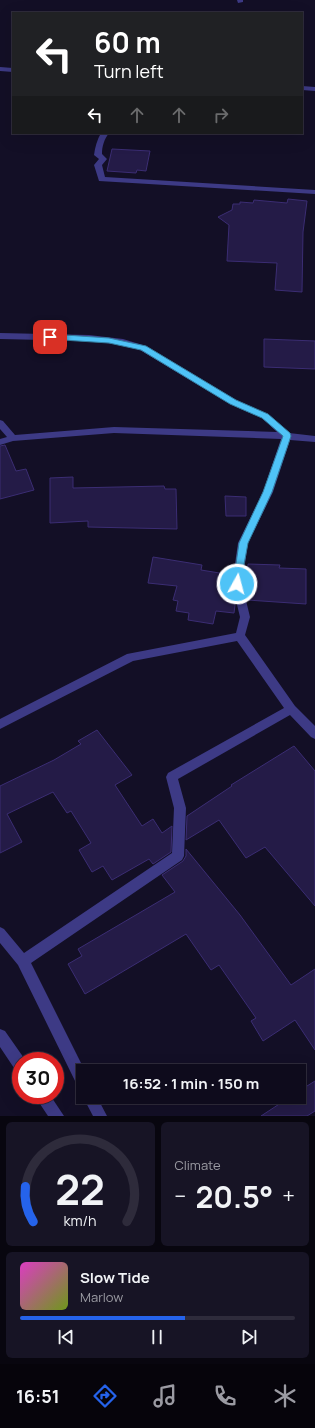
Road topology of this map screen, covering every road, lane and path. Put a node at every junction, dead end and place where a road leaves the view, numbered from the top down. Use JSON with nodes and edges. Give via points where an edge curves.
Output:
{"nodes":[{"id":1,"x":0,"y":69,"type":"edge"},
{"id":2,"x":12,"y":70,"type":"edge"},
{"id":3,"x":303,"y":88,"type":"edge"},
{"id":4,"x":315,"y":89,"type":"edge"},
{"id":5,"x":104,"y":134,"type":"edge"},
{"id":6,"x":315,"y":192,"type":"edge"},
{"id":7,"x":0,"y":336,"type":"edge"},
{"id":8,"x":0,"y":423,"type":"edge"},
{"id":9,"x":287,"y":436,"type":"junction"},
{"id":10,"x":13,"y":438,"type":"junction"},
{"id":11,"x":315,"y":439,"type":"edge"},
{"id":12,"x":0,"y":442,"type":"edge"},
{"id":13,"x":240,"y":636,"type":"junction"},
{"id":14,"x":291,"y":709,"type":"junction"},
{"id":15,"x":0,"y":724,"type":"edge"},
{"id":16,"x":315,"y":734,"type":"edge"},
{"id":17,"x":0,"y":933,"type":"edge"},
{"id":18,"x":23,"y":961,"type":"junction"},
{"id":19,"x":0,"y":1036,"type":"edge"},
{"id":20,"x":12,"y":1053,"type":"edge"},
{"id":21,"x":76,"y":1068,"type":"edge"},
{"id":22,"x":48,"y":1104,"type":"edge"},
{"id":23,"x":94,"y":1104,"type":"edge"},
{"id":24,"x":57,"y":1116,"type":"edge"},
{"id":25,"x":100,"y":1116,"type":"edge"}],
"edges":[{"from":1,"to":2,"type":"street"},
{"from":3,"to":4,"type":"street"},
{"from":5,"to":6,"type":"street","via":[[99,140],[98,149],[98,155],[104,159],[98,165],[102,179]]},
{"from":7,"to":9,"type":"street","via":[[89,338],[123,342],[143,348],[233,402],[265,416]]},
{"from":8,"to":10,"type":"street"},
{"from":9,"to":10,"type":"street","via":[[114,430]]},
{"from":9,"to":11,"type":"street"},
{"from":9,"to":13,"type":"street","via":[[268,492],[243,543],[237,584],[245,617]]},
{"from":10,"to":12,"type":"street"},
{"from":13,"to":14,"type":"street"},
{"from":13,"to":15,"type":"street","via":[[130,657]]},
{"from":14,"to":16,"type":"street"},
{"from":14,"to":18,"type":"street","via":[[172,777],[180,808],[178,856]]},
{"from":17,"to":18,"type":"street"},
{"from":18,"to":21,"type":"street"},
{"from":19,"to":20,"type":"street"},
{"from":22,"to":24,"type":"street"},
{"from":23,"to":25,"type":"street"}]}
